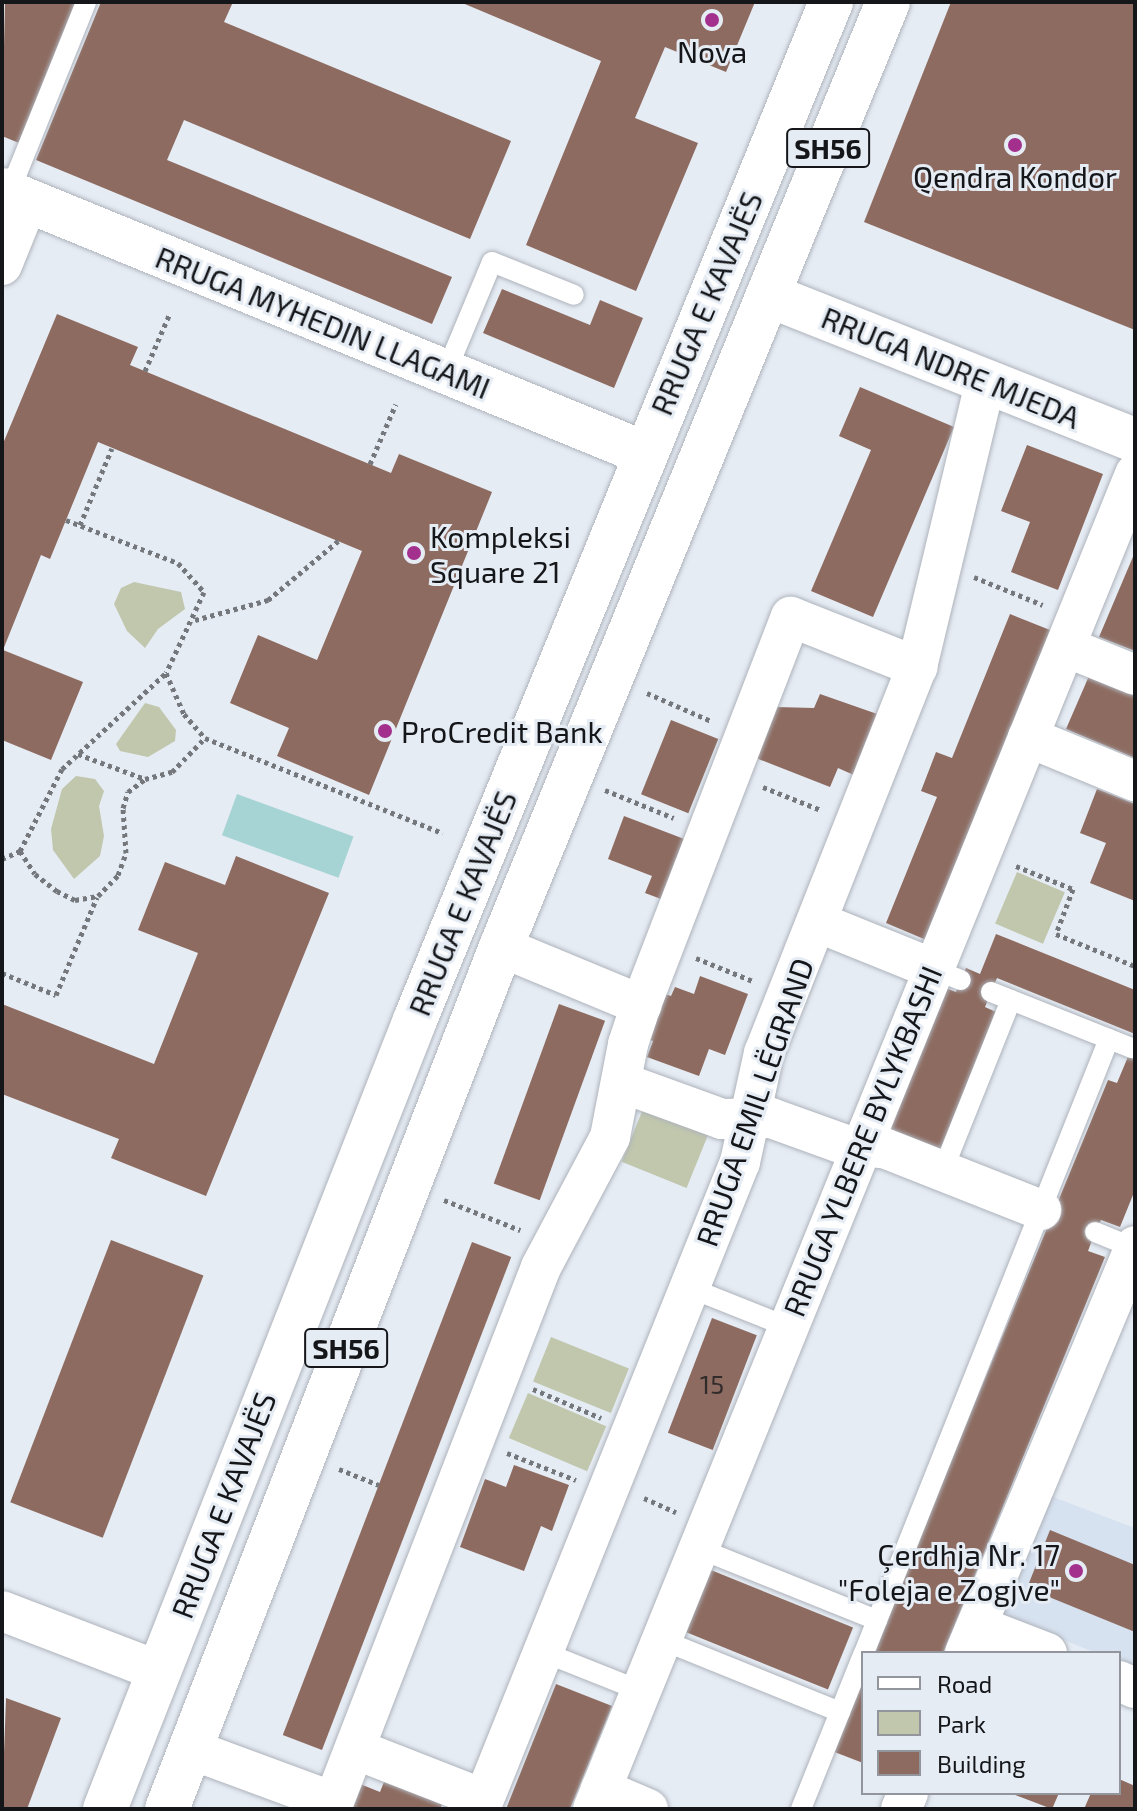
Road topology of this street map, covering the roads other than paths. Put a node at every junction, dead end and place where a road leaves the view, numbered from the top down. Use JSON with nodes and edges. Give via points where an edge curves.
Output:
{"nodes":[{"id":1,"x":86,"y":2,"type":"edge"},
{"id":2,"x":831,"y":2,"type":"edge"},
{"id":3,"x":888,"y":2,"type":"edge"},
{"id":4,"x":13,"y":195,"type":"edge"},
{"id":5,"x":2,"y":265,"type":"edge"},
{"id":6,"x":718,"y":275,"type":"junction"},
{"id":7,"x":574,"y":295,"type":"dead end"},
{"id":8,"x":768,"y":295,"type":"junction"},
{"id":9,"x":446,"y":372,"type":"junction"},
{"id":10,"x":986,"y":380,"type":"junction"},
{"id":11,"x":1135,"y":440,"type":"edge"},
{"id":12,"x":644,"y":453,"type":"junction"},
{"id":13,"x":694,"y":473,"type":"junction"},
{"id":14,"x":1135,"y":474,"type":"edge"},
{"id":15,"x":1071,"y":632,"type":"junction"},
{"id":16,"x":917,"y":667,"type":"junction"},
{"id":17,"x":1135,"y":675,"type":"edge"},
{"id":18,"x":1028,"y":737,"type":"junction"},
{"id":19,"x":1135,"y":781,"type":"edge"},
{"id":20,"x":817,"y":922,"type":"junction"},
{"id":21,"x":501,"y":947,"type":"junction"},
{"id":22,"x":946,"y":974,"type":"junction"},
{"id":23,"x":991,"y":992,"type":"dead end"},
{"id":24,"x":1011,"y":1000,"type":"junction"},
{"id":25,"x":641,"y":1005,"type":"junction"},
{"id":26,"x":1109,"y":1039,"type":"junction"},
{"id":27,"x":1132,"y":1048,"type":"dead end"},
{"id":28,"x":623,"y":1083,"type":"junction"},
{"id":29,"x":749,"y":1119,"type":"junction"},
{"id":30,"x":859,"y":1147,"type":"junction"},
{"id":31,"x":943,"y":1170,"type":"junction"},
{"id":32,"x":1047,"y":1212,"type":"junction"},
{"id":33,"x":1095,"y":1232,"type":"dead end"},
{"id":34,"x":1134,"y":1247,"type":"edge"},
{"id":35,"x":690,"y":1288,"type":"junction"},
{"id":36,"x":788,"y":1327,"type":"junction"},
{"id":37,"x":705,"y":1537,"type":"junction"},
{"id":38,"x":877,"y":1620,"type":"junction"},
{"id":39,"x":6,"y":1622,"type":"edge"},
{"id":40,"x":971,"y":1639,"type":"edge"},
{"id":41,"x":662,"y":1640,"type":"junction"},
{"id":42,"x":864,"y":1651,"type":"edge"},
{"id":43,"x":1036,"y":1651,"type":"edge"},
{"id":44,"x":543,"y":1652,"type":"junction"},
{"id":45,"x":861,"y":1659,"type":"edge"},
{"id":46,"x":158,"y":1671,"type":"junction"},
{"id":47,"x":641,"y":1691,"type":"junction"},
{"id":48,"x":840,"y":1712,"type":"junction"},
{"id":49,"x":190,"y":1749,"type":"junction"},
{"id":50,"x":355,"y":1749,"type":"junction"},
{"id":51,"x":597,"y":1799,"type":"edge"},
{"id":52,"x":482,"y":1804,"type":"edge"},
{"id":53,"x":332,"y":1806,"type":"edge"},
{"id":54,"x":105,"y":1809,"type":"edge"},
{"id":55,"x":167,"y":1809,"type":"edge"},
{"id":56,"x":648,"y":1809,"type":"edge"},
{"id":57,"x":801,"y":1809,"type":"edge"}],
"edges":[{"from":1,"to":4,"type":"lane"},
{"from":2,"to":6,"type":"main road","name":"RRUGA E KAVAJËS","number":"SH56"},
{"from":3,"to":8,"type":"main road","name":"RRUGA E KAVAJËS","number":"SH56"},
{"from":4,"to":5,"type":"street"},
{"from":4,"to":9,"type":"main road","name":"RRUGA MYHEDIN LLAGAMI"},
{"from":6,"to":8,"type":"main road","name":"RRUGA NDRE MJEDA"},
{"from":6,"to":12,"type":"main road","name":"RRUGA E KAVAJËS","number":"SH56"},
{"from":7,"to":9,"type":"lane","via":[[492,262]]},
{"from":8,"to":10,"type":"main road","name":"RRUGA NDRE MJEDA"},
{"from":8,"to":13,"type":"main road","name":"RRUGA E KAVAJËS","number":"SH56"},
{"from":9,"to":12,"type":"main road","name":"RRUGA MYHEDIN LLAGAMI"},
{"from":10,"to":11,"type":"main road","name":"RRUGA NDRE MJEDA"},
{"from":10,"to":16,"type":"street","name":"RRUGA EMIL LËGRAND"},
{"from":12,"to":13,"type":"main road","name":"RRUGA MYHEDIN LLAGAMI"},
{"from":12,"to":46,"type":"main road","name":"RRUGA E KAVAJËS","number":"SH56"},
{"from":13,"to":21,"type":"main road","name":"RRUGA E KAVAJËS","number":"SH56"},
{"from":14,"to":15,"type":"street","name":"RRUGA YLBERE BYLYKBASHI"},
{"from":15,"to":17,"type":"street"},
{"from":15,"to":18,"type":"street","name":"RRUGA YLBERE BYLYKBASHI"},
{"from":16,"to":20,"type":"street","name":"RRUGA EMIL LËGRAND"},
{"from":16,"to":25,"type":"street","via":[[791,617]]},
{"from":18,"to":19,"type":"street"},
{"from":18,"to":22,"type":"street","name":"RRUGA YLBERE BYLYKBASHI"},
{"from":20,"to":22,"type":"street"},
{"from":20,"to":29,"type":"street","name":"RRUGA EMIL LËGRAND","via":[[764,1053]]},
{"from":21,"to":25,"type":"street"},
{"from":21,"to":49,"type":"main road","name":"RRUGA E KAVAJËS","number":"SH56"},
{"from":22,"to":30,"type":"street","name":"RRUGA YLBERE BYLYKBASHI"},
{"from":23,"to":24,"type":"lane"},
{"from":24,"to":26,"type":"lane"},
{"from":24,"to":31,"type":"lane"},
{"from":25,"to":28,"type":"street"},
{"from":26,"to":27,"type":"lane"},
{"from":26,"to":32,"type":"lane"},
{"from":28,"to":29,"type":"street","via":[[722,1119]]},
{"from":28,"to":50,"type":"street","via":[[610,1137],[554,1244]]},
{"from":29,"to":30,"type":"street","via":[[771,1118]]},
{"from":29,"to":35,"type":"street","name":"RRUGA EMIL LËGRAND","via":[[740,1162]]},
{"from":30,"to":31,"type":"street","via":[[884,1148]]},
{"from":30,"to":36,"type":"street","name":"RRUGA YLBERE BYLYKBASHI"},
{"from":31,"to":32,"type":"street"},
{"from":32,"to":38,"type":"lane"},
{"from":33,"to":34,"type":"lane"},
{"from":34,"to":40,"type":"street"},
{"from":35,"to":36,"type":"lane"},
{"from":35,"to":44,"type":"street","name":"RRUGA EMIL LËGRAND"},
{"from":36,"to":37,"type":"street","name":"RRUGA YLBERE BYLYKBASHI"},
{"from":37,"to":38,"type":"lane"},
{"from":37,"to":41,"type":"street","name":"RRUGA YLBERE BYLYKBASHI"},
{"from":38,"to":42,"type":"lane"},
{"from":39,"to":46,"type":"street"},
{"from":40,"to":43,"type":"street"},
{"from":41,"to":47,"type":"street","name":"RRUGA YLBERE BYLYKBASHI"},
{"from":41,"to":48,"type":"lane"},
{"from":44,"to":47,"type":"lane"},
{"from":44,"to":52,"type":"street","name":"RRUGA EMIL LËGRAND"},
{"from":45,"to":48,"type":"lane"},
{"from":46,"to":54,"type":"main road","name":"RRUGA E KAVAJËS"},
{"from":47,"to":51,"type":"street","name":"RRUGA YLBERE BYLYKBASHI"},
{"from":48,"to":57,"type":"lane"},
{"from":49,"to":53,"type":"street"},
{"from":49,"to":55,"type":"main road","name":"RRUGA E KAVAJËS"},
{"from":50,"to":52,"type":"street"},
{"from":50,"to":53,"type":"street"},
{"from":51,"to":56,"type":"street"}]}
